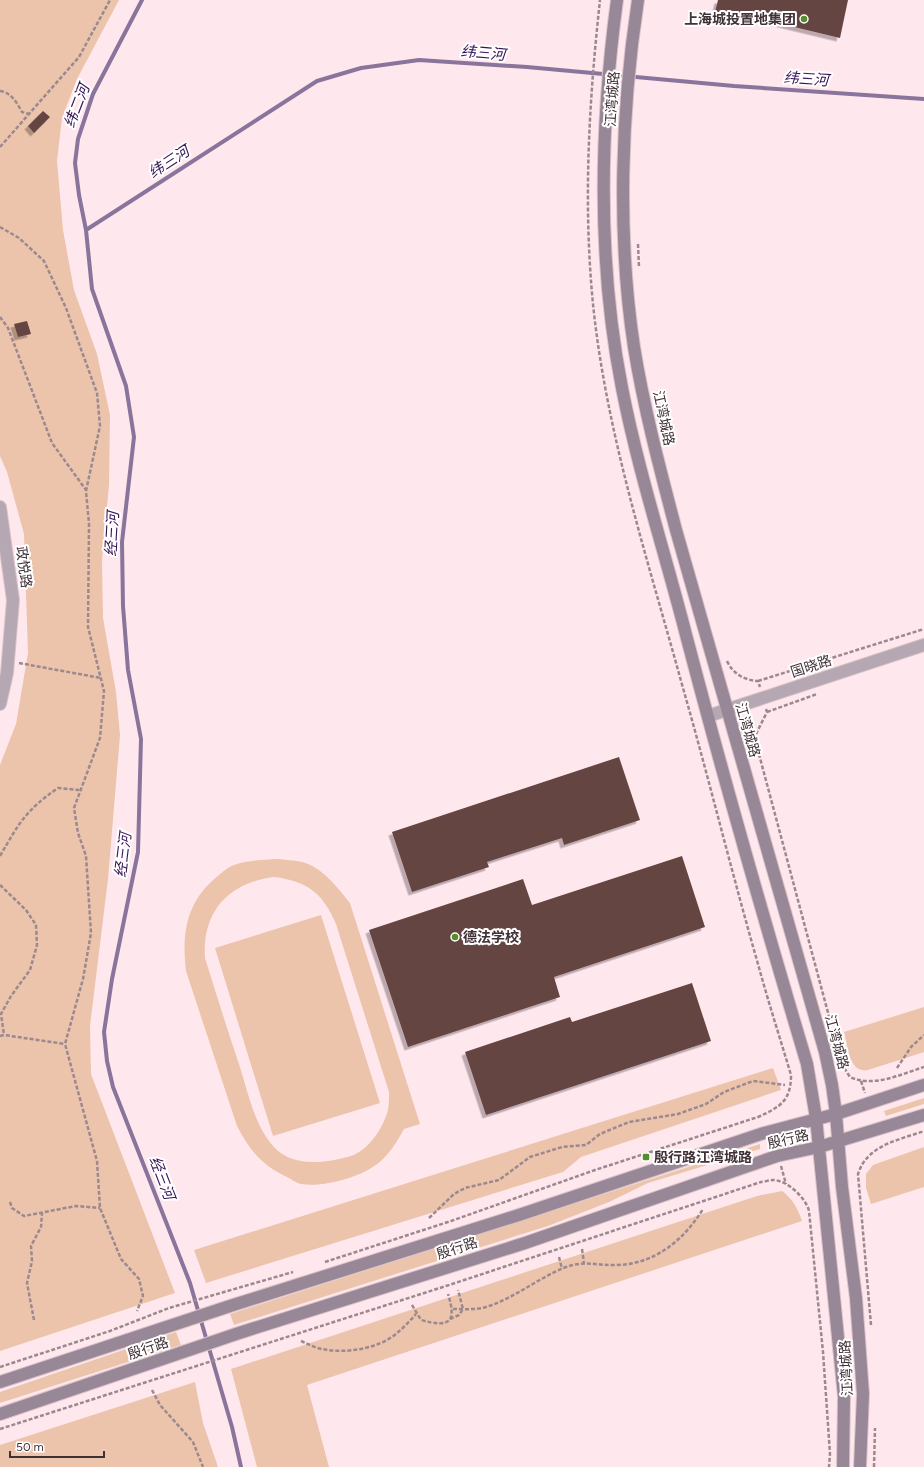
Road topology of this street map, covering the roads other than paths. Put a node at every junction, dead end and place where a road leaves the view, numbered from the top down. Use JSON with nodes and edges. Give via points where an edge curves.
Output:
{"nodes":[{"id":1,"x":617,"y":0,"type":"edge"},
{"id":2,"x":638,"y":0,"type":"edge"},
{"id":3,"x":0,"y":507,"type":"edge"},
{"id":4,"x":924,"y":645,"type":"edge"},
{"id":5,"x":0,"y":704,"type":"edge"},
{"id":6,"x":727,"y":710,"type":"junction"},
{"id":7,"x":708,"y":716,"type":"junction"},
{"id":8,"x":924,"y":1085,"type":"edge"},
{"id":9,"x":836,"y":1114,"type":"junction"},
{"id":10,"x":924,"y":1115,"type":"edge"},
{"id":11,"x":816,"y":1118,"type":"junction"},
{"id":12,"x":839,"y":1142,"type":"junction"},
{"id":13,"x":819,"y":1147,"type":"junction"},
{"id":14,"x":0,"y":1382,"type":"edge"},
{"id":15,"x":0,"y":1414,"type":"edge"},
{"id":16,"x":843,"y":1467,"type":"edge"},
{"id":17,"x":860,"y":1467,"type":"edge"}],
"edges":[{"from":1,"to":7,"type":"street","name":"江湾城路","via":[[607,91],[605,166],[606,241],[611,314],[618,364],[638,461]]},
{"from":2,"to":6,"type":"street","name":"江湾城路","via":[[627,94],[623,167],[625,239],[634,346],[656,456]]},
{"from":3,"to":5,"type":"street","name":"政悦路","via":[[13,600],[8,661]]},
{"from":4,"to":6,"type":"street","name":"国晓路"},
{"from":6,"to":7,"type":"street","name":"国晓路"},
{"from":6,"to":9,"type":"street","name":"江湾城路","via":[[825,1052]]},
{"from":7,"to":11,"type":"street","name":"江湾城路","via":[[806,1064]]},
{"from":8,"to":9,"type":"street","name":"殷行路"},
{"from":9,"to":11,"type":"street","name":"殷行路"},
{"from":9,"to":12,"type":"street","name":"江湾城路"},
{"from":10,"to":12,"type":"street","name":"殷行路"},
{"from":11,"to":13,"type":"street","name":"江湾城路"},
{"from":11,"to":14,"type":"street","name":"殷行路"},
{"from":12,"to":13,"type":"street","name":"殷行路"},
{"from":12,"to":17,"type":"street","name":"江湾城路","via":[[863,1394]]},
{"from":13,"to":15,"type":"street","name":"殷行路","via":[[777,1156],[525,1243],[239,1333]]},
{"from":13,"to":16,"type":"street","name":"江湾城路","via":[[844,1397]]}]}
